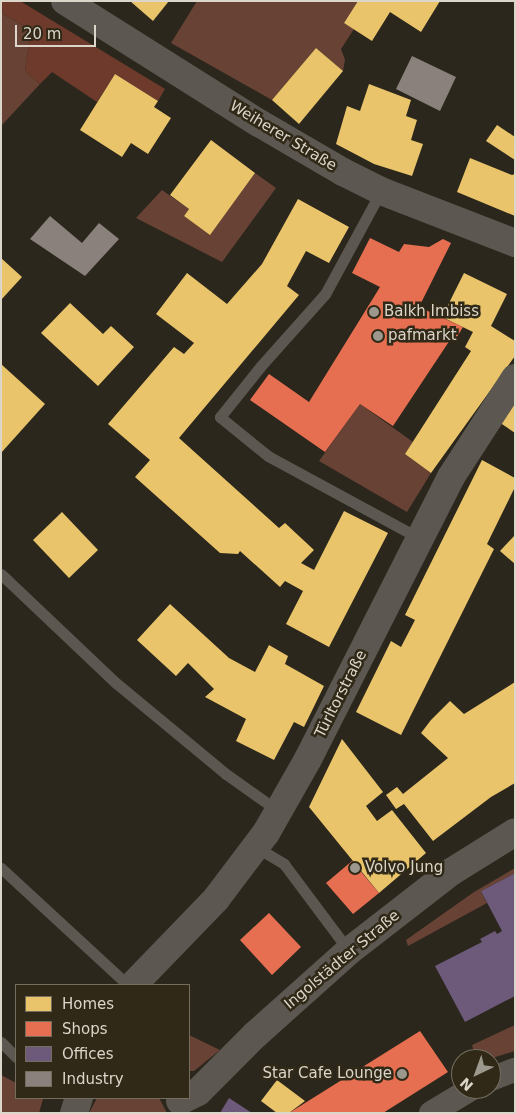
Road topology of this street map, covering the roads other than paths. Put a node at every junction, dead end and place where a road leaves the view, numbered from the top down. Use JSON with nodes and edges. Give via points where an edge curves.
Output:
{"nodes":[{"id":1,"x":65,"y":1,"type":"edge"},
{"id":2,"x":381,"y":191,"type":"junction"},
{"id":3,"x":515,"y":243,"type":"edge"},
{"id":4,"x":515,"y":378,"type":"edge"},
{"id":5,"x":419,"y":538,"type":"junction"},
{"id":6,"x":1,"y":574,"type":"edge"},
{"id":7,"x":280,"y":812,"type":"junction"},
{"id":8,"x":515,"y":832,"type":"edge"},
{"id":9,"x":256,"y":847,"type":"junction"},
{"id":10,"x":1,"y":868,"type":"edge"},
{"id":11,"x":349,"y":951,"type":"junction"},
{"id":12,"x":127,"y":984,"type":"edge"},
{"id":13,"x":134,"y":984,"type":"edge"},
{"id":14,"x":1,"y":1042,"type":"edge"},
{"id":15,"x":15,"y":1056,"type":"edge"},
{"id":16,"x":515,"y":1070,"type":"edge"},
{"id":17,"x":501,"y":1075,"type":"edge"},
{"id":18,"x":190,"y":1097,"type":"edge"},
{"id":19,"x":454,"y":1099,"type":"edge"},
{"id":20,"x":431,"y":1113,"type":"edge"}],
"edges":[{"from":1,"to":2,"type":"street","name":"Weiherer Straße","via":[[308,152]]},
{"from":2,"to":3,"type":"street","name":"Weiherer Straße"},
{"from":2,"to":5,"type":"lane","via":[[325,294],[220,417],[268,456]]},
{"from":4,"to":5,"type":"street","name":"Türltorstraße","via":[[451,477]]},
{"from":5,"to":7,"type":"street","name":"Türltorstraße"},
{"from":6,"to":7,"type":"lane","via":[[123,689],[226,774]]},
{"from":7,"to":9,"type":"street","name":"Türltorstraße"},
{"from":8,"to":11,"type":"street","name":"Ingolstädter Straße","via":[[451,872]]},
{"from":9,"to":11,"type":"lane","via":[[284,864]]},
{"from":9,"to":13,"type":"street","name":"Türltorstraße","via":[[216,899]]},
{"from":10,"to":12,"type":"lane"},
{"from":11,"to":18,"type":"street","name":"Ingolstädter Straße"},
{"from":14,"to":15,"type":"lane"},
{"from":16,"to":17,"type":"street"},
{"from":19,"to":20,"type":"street"}]}
